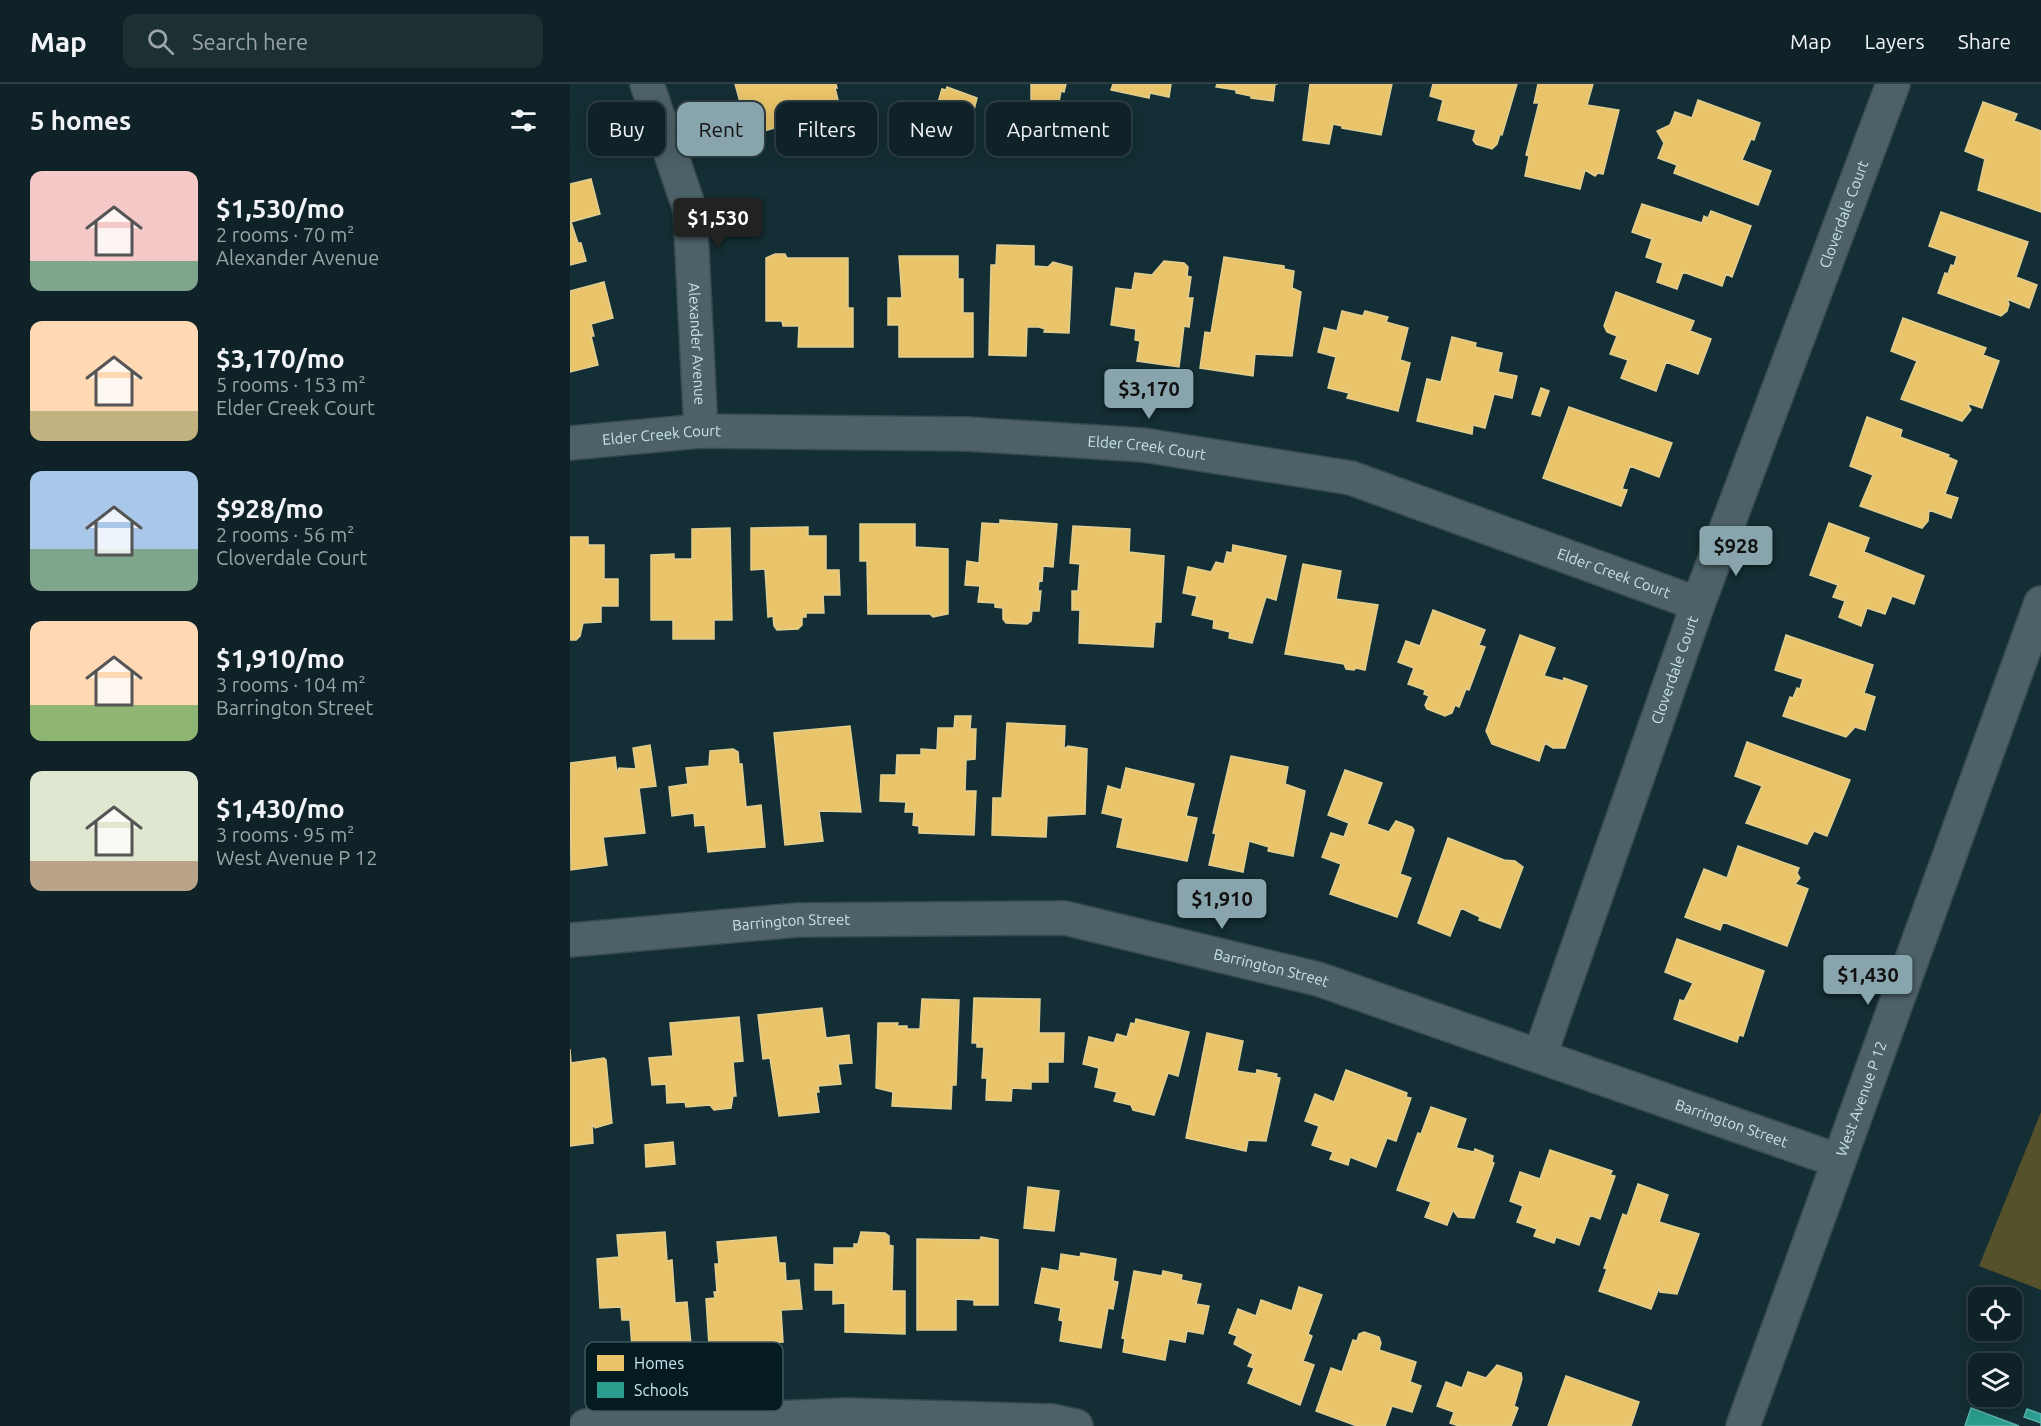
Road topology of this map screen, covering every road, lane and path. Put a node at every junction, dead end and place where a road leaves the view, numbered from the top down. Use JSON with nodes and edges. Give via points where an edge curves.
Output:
{"nodes":[{"id":1,"x":647,"y":84,"type":"edge"},
{"id":2,"x":1893,"y":84,"type":"edge"},
{"id":3,"x":701,"y":431,"type":"junction"},
{"id":4,"x":570,"y":443,"type":"edge"},
{"id":5,"x":2041,"y":603,"type":"edge"},
{"id":6,"x":1698,"y":604,"type":"junction"},
{"id":7,"x":570,"y":940,"type":"edge"},
{"id":8,"x":1540,"y":1055,"type":"junction"},
{"id":9,"x":1839,"y":1161,"type":"junction"},
{"id":10,"x":586,"y":1426,"type":"edge"},
{"id":11,"x":1076,"y":1426,"type":"edge"},
{"id":12,"x":1743,"y":1426,"type":"edge"}],
"edges":[{"from":1,"to":3,"type":"street","name":"Alexander Avenue","via":[[690,210]]},
{"from":2,"to":6,"type":"street","name":"Cloverdale Court"},
{"from":3,"to":4,"type":"street","name":"Elder Creek Court"},
{"from":3,"to":6,"type":"street","name":"Elder Creek Court","via":[[967,434],[1143,445],[1351,478]]},
{"from":5,"to":9,"type":"street","name":"West Avenue P 12"},
{"from":6,"to":8,"type":"street","name":"Cloverdale Court"},
{"from":7,"to":8,"type":"street","name":"Barrington Street","via":[[798,920],[1065,918],[1318,979]]},
{"from":8,"to":9,"type":"street","name":"Barrington Street"},
{"from":9,"to":12,"type":"street","name":"West Avenue P 12"},
{"from":10,"to":11,"type":"street","via":[[846,1415],[1053,1421]]}]}
